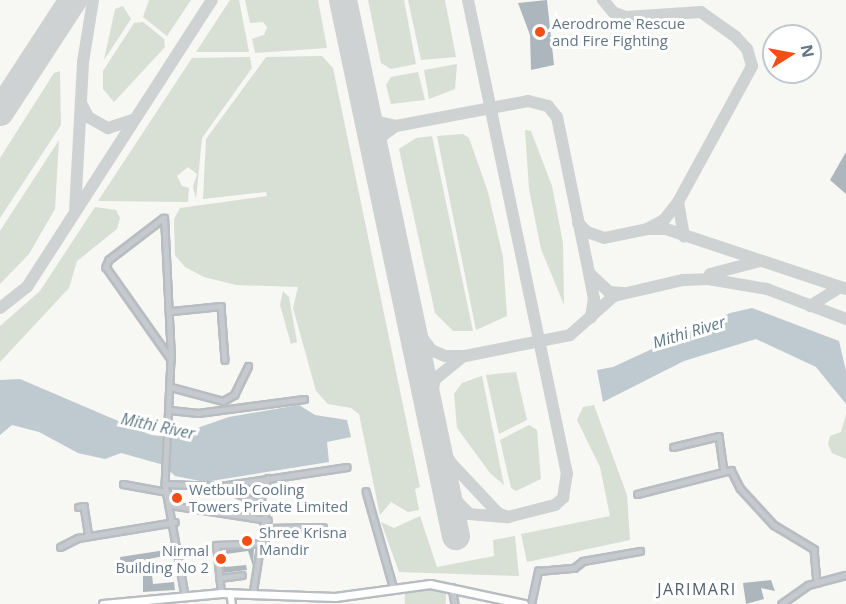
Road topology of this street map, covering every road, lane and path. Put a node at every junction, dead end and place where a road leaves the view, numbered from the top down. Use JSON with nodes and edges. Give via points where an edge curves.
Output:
{"nodes":[{"id":1,"x":172,"y":311,"type":"junction"},
{"id":2,"x":171,"y":359,"type":"junction"},
{"id":3,"x":225,"y":360,"type":"dead end"},
{"id":4,"x":248,"y":366,"type":"dead end"},
{"id":5,"x":171,"y":387,"type":"junction"},
{"id":6,"x":304,"y":399,"type":"dead end"},
{"id":7,"x":170,"y":411,"type":"junction"},
{"id":8,"x":673,"y":447,"type":"dead end"},
{"id":9,"x":347,"y":467,"type":"dead end"},
{"id":10,"x":724,"y":471,"type":"junction"},
{"id":11,"x":268,"y":478,"type":"junction"},
{"id":12,"x":123,"y":484,"type":"dead end"},
{"id":13,"x":165,"y":484,"type":"junction"},
{"id":14,"x":221,"y":486,"type":"junction"},
{"id":15,"x":366,"y":491,"type":"dead end"},
{"id":16,"x":167,"y":492,"type":"junction"},
{"id":17,"x":637,"y":494,"type":"dead end"},
{"id":18,"x":260,"y":501,"type":"junction"},
{"id":19,"x":170,"y":505,"type":"junction"},
{"id":20,"x":78,"y":507,"type":"dead end"},
{"id":21,"x":268,"y":520,"type":"junction"},
{"id":22,"x":175,"y":522,"type":"junction"},
{"id":23,"x":267,"y":528,"type":"junction"},
{"id":24,"x":323,"y":528,"type":"dead end"},
{"id":25,"x":89,"y":536,"type":"junction"},
{"id":26,"x":265,"y":543,"type":"junction"},
{"id":27,"x":60,"y":547,"type":"dead end"},
{"id":28,"x":640,"y":551,"type":"dead end"},
{"id":29,"x":242,"y":575,"type":"dead end"},
{"id":30,"x":846,"y":575,"type":"edge"},
{"id":31,"x":219,"y":578,"type":"junction"},
{"id":32,"x":817,"y":584,"type":"junction"},
{"id":33,"x":452,"y":586,"type":"junction"},
{"id":34,"x":394,"y":589,"type":"junction"},
{"id":35,"x":221,"y":593,"type":"junction"},
{"id":36,"x":231,"y":593,"type":"junction"},
{"id":37,"x":253,"y":594,"type":"junction"},
{"id":38,"x":185,"y":595,"type":"junction"},
{"id":39,"x":103,"y":604,"type":"edge"},
{"id":40,"x":232,"y":604,"type":"edge"},
{"id":41,"x":455,"y":604,"type":"edge"},
{"id":42,"x":520,"y":604,"type":"edge"},
{"id":43,"x":531,"y":604,"type":"edge"},
{"id":44,"x":781,"y":604,"type":"edge"}],
"edges":[{"from":1,"to":2,"type":"street"},
{"from":1,"to":2,"type":"street","via":[[166,218],[106,265],[147,331]]},
{"from":1,"to":3,"type":"street","via":[[220,306]]},
{"from":2,"to":5,"type":"street"},
{"from":4,"to":5,"type":"street","via":[[234,395],[223,401]]},
{"from":5,"to":7,"type":"street"},
{"from":6,"to":7,"type":"street","via":[[198,413]]},
{"from":7,"to":13,"type":"street"},
{"from":8,"to":10,"type":"street","via":[[719,436]]},
{"from":9,"to":11,"type":"street"},
{"from":10,"to":17,"type":"street"},
{"from":10,"to":32,"type":"street","via":[[732,471],[740,488],[782,532],[814,549]]},
{"from":11,"to":14,"type":"street"},
{"from":11,"to":18,"type":"street"},
{"from":12,"to":16,"type":"street"},
{"from":13,"to":14,"type":"street"},
{"from":13,"to":16,"type":"street"},
{"from":14,"to":18,"type":"street"},
{"from":15,"to":34,"type":"street"},
{"from":16,"to":19,"type":"street"},
{"from":18,"to":21,"type":"street","via":[[267,506]]},
{"from":19,"to":21,"type":"street"},
{"from":19,"to":22,"type":"street"},
{"from":20,"to":25,"type":"street","via":[[84,506]]},
{"from":21,"to":23,"type":"street"},
{"from":22,"to":25,"type":"street"},
{"from":22,"to":38,"type":"street"},
{"from":23,"to":24,"type":"street"},
{"from":23,"to":26,"type":"street"},
{"from":25,"to":27,"type":"street"},
{"from":26,"to":31,"type":"street","via":[[216,545]]},
{"from":26,"to":37,"type":"street"},
{"from":28,"to":43,"type":"street","via":[[583,561],[574,564],[574,568],[538,571]]},
{"from":29,"to":31,"type":"street"},
{"from":30,"to":32,"type":"street"},
{"from":31,"to":35,"type":"street"},
{"from":32,"to":44,"type":"street","via":[[804,587]]},
{"from":33,"to":34,"type":"main road"},
{"from":33,"to":41,"type":"street"},
{"from":33,"to":42,"type":"main road"},
{"from":34,"to":37,"type":"main road","via":[[335,597]]},
{"from":35,"to":36,"type":"main road"},
{"from":35,"to":38,"type":"main road"},
{"from":36,"to":37,"type":"main road"},
{"from":36,"to":40,"type":"main road"},
{"from":38,"to":39,"type":"main road"}]}
